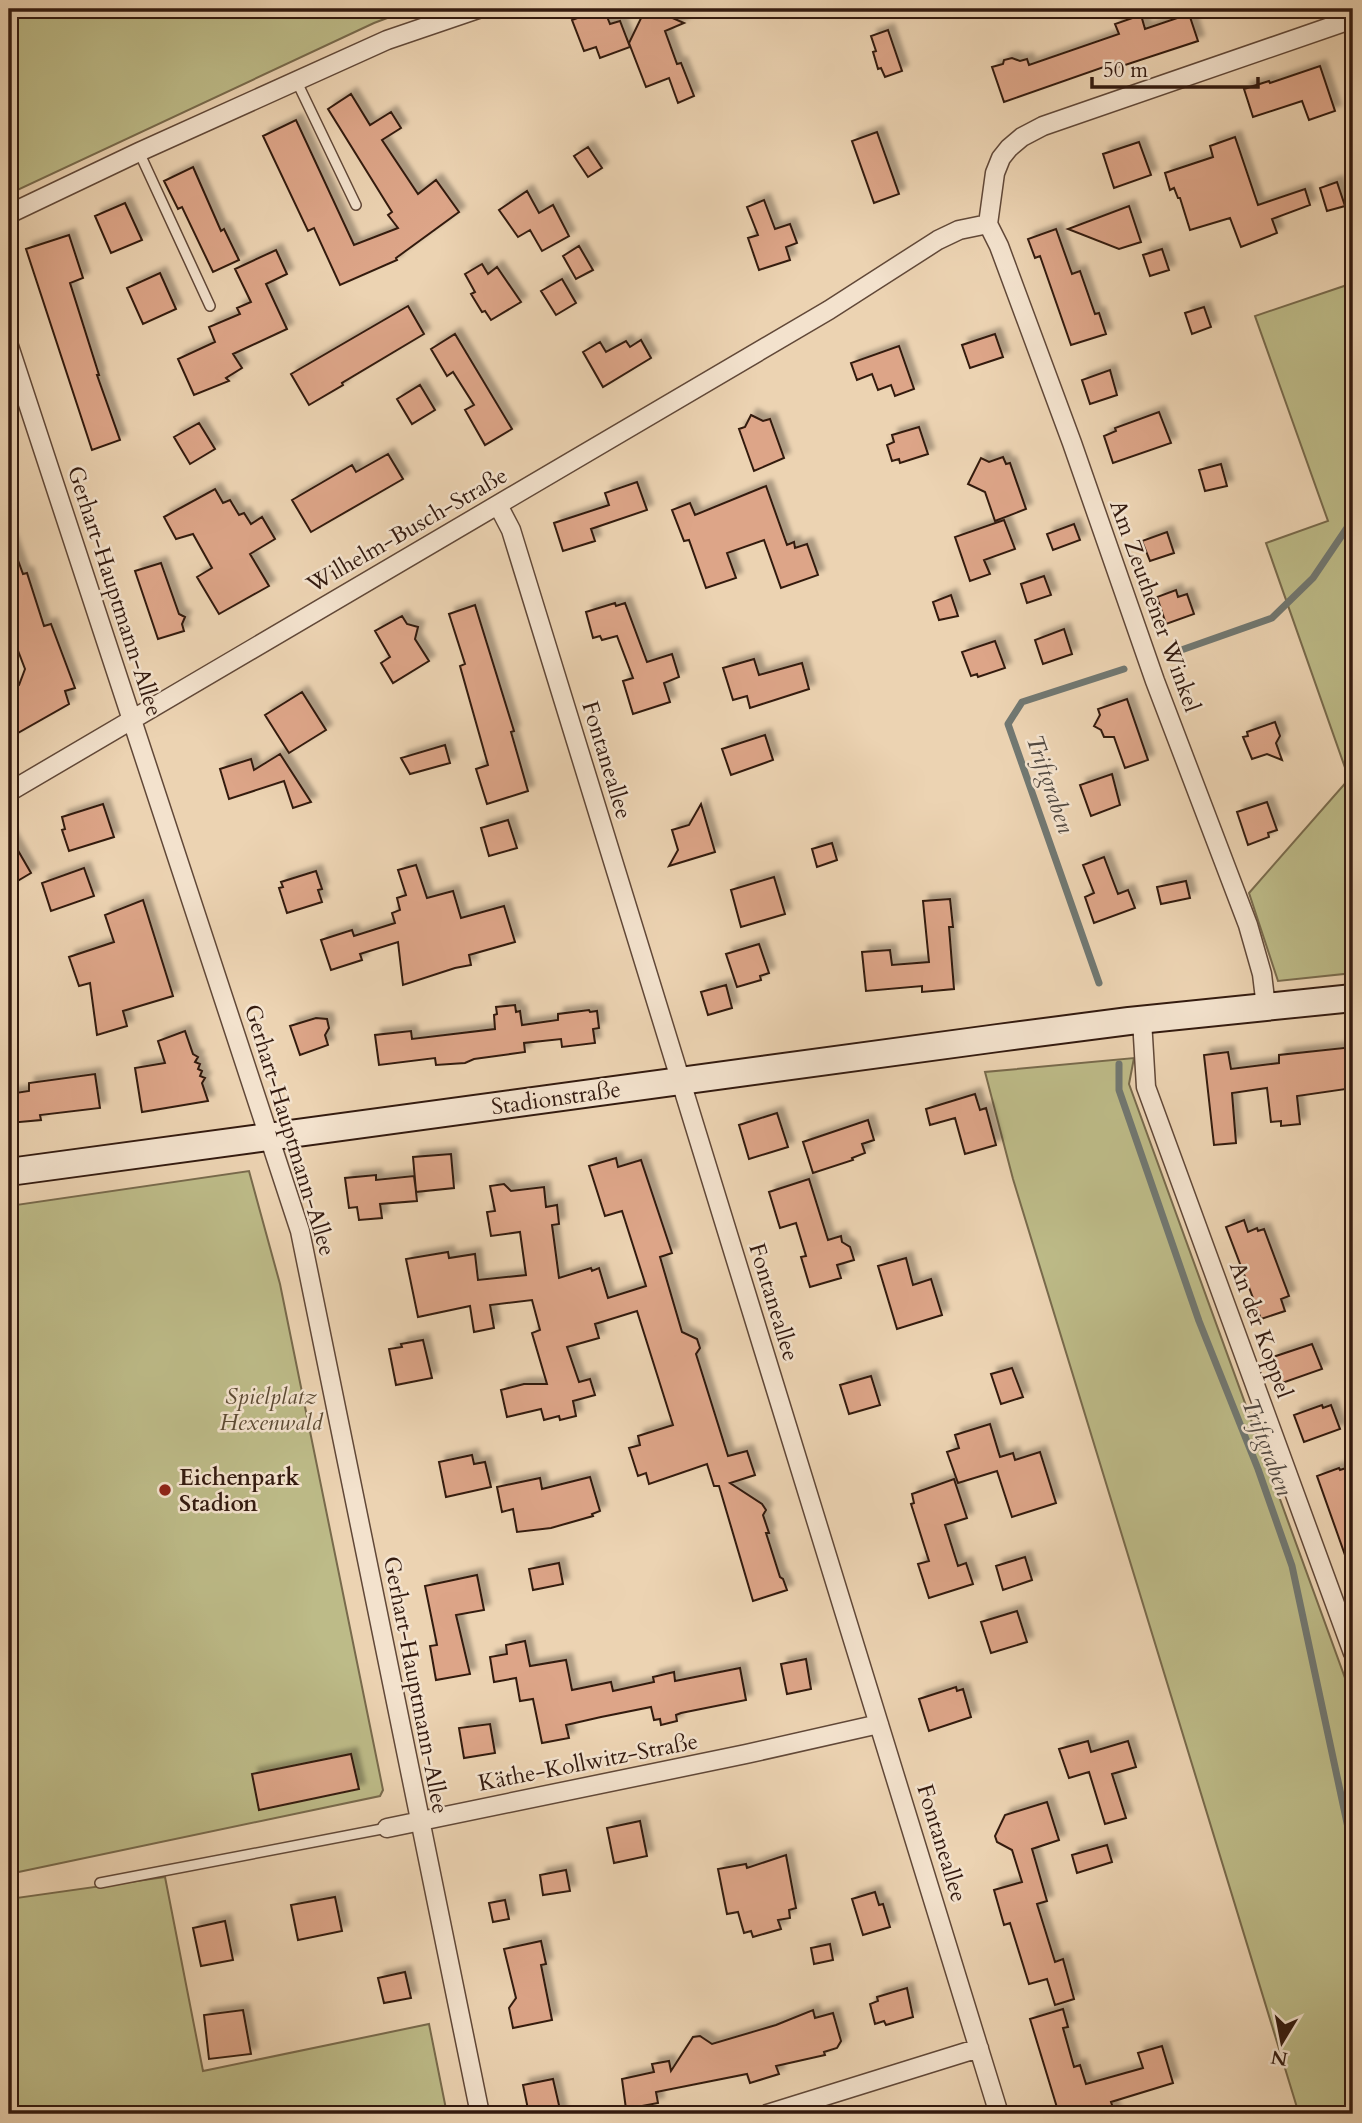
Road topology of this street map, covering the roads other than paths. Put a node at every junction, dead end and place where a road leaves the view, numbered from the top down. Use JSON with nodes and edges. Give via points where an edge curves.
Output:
{"nodes":[{"id":1,"x":478,"y":9,"type":"edge"},
{"id":2,"x":1353,"y":19,"type":"edge"},
{"id":3,"x":296,"y":80,"type":"junction"},
{"id":4,"x":139,"y":152,"type":"junction"},
{"id":5,"x":356,"y":205,"type":"dead end"},
{"id":6,"x":9,"y":214,"type":"edge"},
{"id":7,"x":988,"y":224,"type":"junction"},
{"id":8,"x":210,"y":306,"type":"dead end"},
{"id":9,"x":9,"y":346,"type":"edge"},
{"id":10,"x":498,"y":505,"type":"junction"},
{"id":11,"x":131,"y":719,"type":"junction"},
{"id":12,"x":9,"y":792,"type":"edge"},
{"id":13,"x":1353,"y":998,"type":"edge"},
{"id":14,"x":1266,"y":1007,"type":"junction"},
{"id":15,"x":1142,"y":1020,"type":"junction"},
{"id":16,"x":680,"y":1081,"type":"junction"},
{"id":17,"x":270,"y":1136,"type":"junction"},
{"id":18,"x":9,"y":1172,"type":"edge"},
{"id":19,"x":1353,"y":1653,"type":"edge"},
{"id":20,"x":879,"y":1724,"type":"junction"},
{"id":21,"x":419,"y":1821,"type":"junction"},
{"id":22,"x":387,"y":1828,"type":"joint"},
{"id":23,"x":100,"y":1883,"type":"dead end"},
{"id":24,"x":979,"y":2048,"type":"junction"},
{"id":25,"x":480,"y":2114,"type":"edge"},
{"id":26,"x":767,"y":2114,"type":"edge"},
{"id":27,"x":999,"y":2114,"type":"edge"}],
"edges":[{"from":1,"to":3,"type":"street","via":[[387,40]]},
{"from":2,"to":7,"type":"street","via":[[1022,137],[1001,158],[995,173]]},
{"from":3,"to":4,"type":"street"},
{"from":3,"to":5,"type":"lane"},
{"from":4,"to":6,"type":"street"},
{"from":4,"to":8,"type":"lane"},
{"from":7,"to":10,"type":"street","name":"Wilhelm-Busch-Straße","via":[[937,240],[830,310]]},
{"from":7,"to":14,"type":"street","name":"Am Zeuthener Winkel","via":[[1248,925]]},
{"from":9,"to":11,"type":"street","name":"Gerhart-Hauptmann-Allee"},
{"from":10,"to":11,"type":"street","name":"Wilhelm-Busch-Straße"},
{"from":10,"to":16,"type":"street","name":"Fontaneallee","via":[[511,530]]},
{"from":11,"to":12,"type":"street","name":"Wilhelm-Busch-Straße"},
{"from":11,"to":17,"type":"street","name":"Gerhart-Hauptmann-Allee"},
{"from":13,"to":14,"type":"street","name":"Stadionstraße"},
{"from":14,"to":15,"type":"street","name":"Stadionstraße"},
{"from":15,"to":16,"type":"street","name":"Stadionstraße"},
{"from":15,"to":19,"type":"street","name":"An der Koppel","via":[[1146,1087]]},
{"from":16,"to":17,"type":"street","name":"Stadionstraße"},
{"from":16,"to":20,"type":"street","name":"Fontaneallee"},
{"from":17,"to":18,"type":"street","name":"Stadionstraße"},
{"from":17,"to":21,"type":"street","name":"Gerhart-Hauptmann-Allee","via":[[300,1231]]},
{"from":20,"to":21,"type":"street","name":"Käthe-Kollwitz-Straße"},
{"from":20,"to":24,"type":"street","name":"Fontaneallee"},
{"from":21,"to":22,"type":"street","name":"Käthe-Kollwitz-Straße"},
{"from":21,"to":25,"type":"street","name":"Gerhart-Hauptmann-Allee"},
{"from":22,"to":23,"type":"lane","name":"Käthe-Kollwitz-Straße"},
{"from":24,"to":26,"type":"street"},
{"from":24,"to":27,"type":"street","name":"Fontaneallee"}]}
